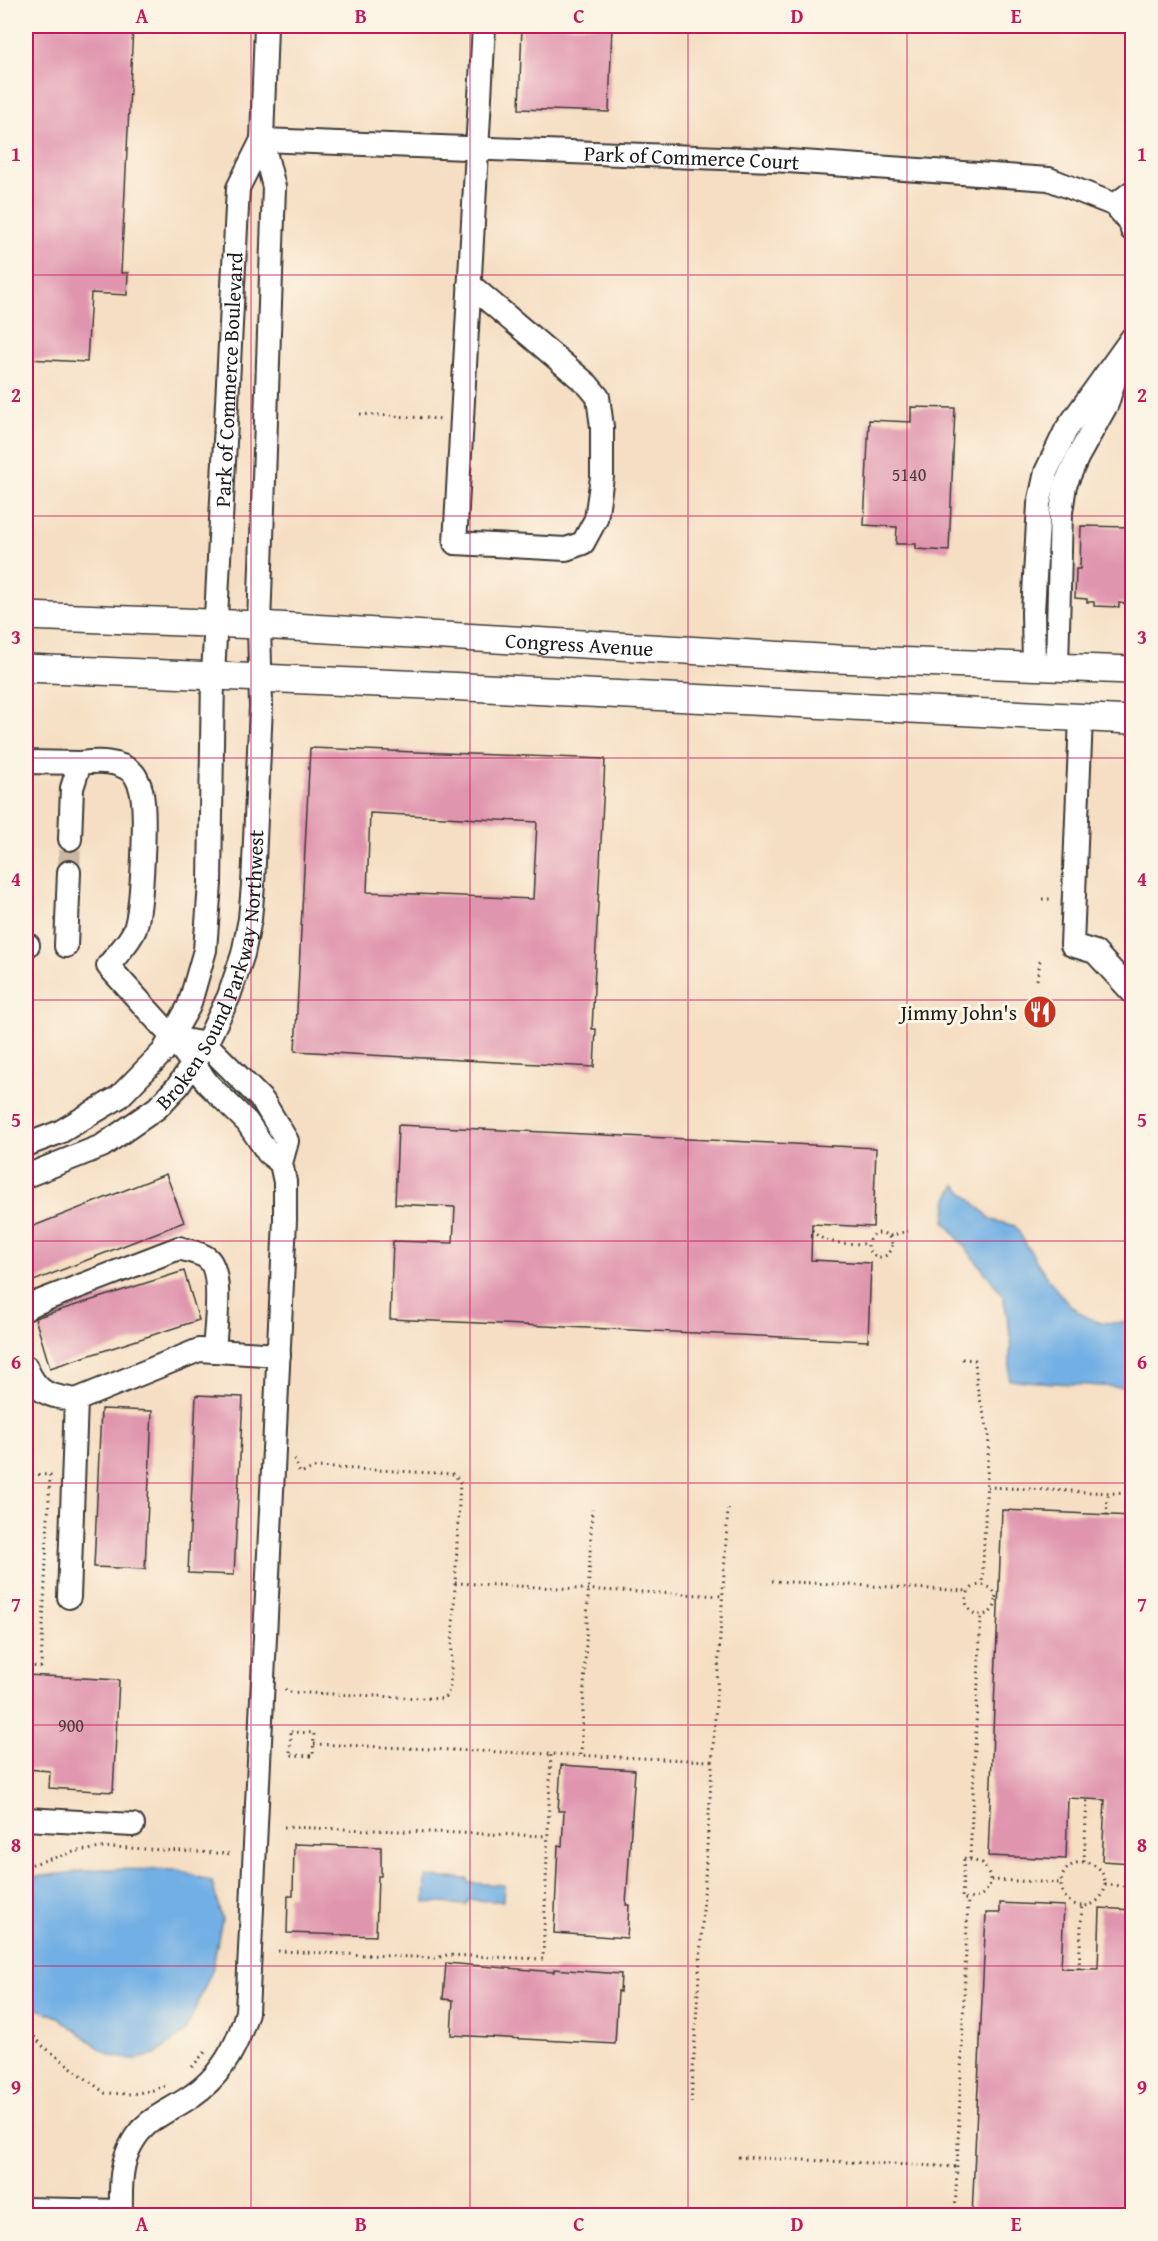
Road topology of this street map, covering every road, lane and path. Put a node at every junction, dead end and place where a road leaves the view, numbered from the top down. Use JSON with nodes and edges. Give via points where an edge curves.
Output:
{"nodes":[{"id":1,"x":266,"y":26,"type":"edge"},
{"id":2,"x":484,"y":26,"type":"edge"},
{"id":3,"x":262,"y":140,"type":"junction"},
{"id":4,"x":476,"y":149,"type":"junction"},
{"id":5,"x":1124,"y":199,"type":"edge"},
{"id":6,"x":1132,"y":230,"type":"edge"},
{"id":7,"x":469,"y":284,"type":"junction"},
{"id":8,"x":1129,"y":344,"type":"edge"},
{"id":9,"x":360,"y":414,"type":"dead end"},
{"id":10,"x":462,"y":421,"type":"junction"},
{"id":11,"x":26,"y":616,"type":"edge"},
{"id":12,"x":216,"y":624,"type":"junction"},
{"id":13,"x":259,"y":625,"type":"junction"},
{"id":14,"x":1045,"y":666,"type":"junction"},
{"id":15,"x":26,"y":668,"type":"edge"},
{"id":16,"x":1132,"y":670,"type":"edge"},
{"id":17,"x":213,"y":676,"type":"junction"},
{"id":18,"x":260,"y":677,"type":"junction"},
{"id":19,"x":1081,"y":717,"type":"junction"},
{"id":20,"x":1132,"y":720,"type":"edge"},
{"id":21,"x":26,"y":762,"type":"edge"},
{"id":22,"x":80,"y":763,"type":"junction"},
{"id":23,"x":70,"y":839,"type":"tunnel mouth"},
{"id":24,"x":69,"y":872,"type":"tunnel mouth"},
{"id":25,"x":1042,"y":899,"type":"dead end"},
{"id":26,"x":1057,"y":900,"type":"dead end"},
{"id":27,"x":66,"y":946,"type":"dead end"},
{"id":28,"x":1040,"y":961,"type":"dead end"},
{"id":29,"x":1037,"y":980,"type":"dead end"},
{"id":30,"x":1132,"y":992,"type":"edge"},
{"id":31,"x":172,"y":1038,"type":"junction"},
{"id":32,"x":206,"y":1044,"type":"junction"},
{"id":33,"x":191,"y":1064,"type":"junction"},
{"id":34,"x":26,"y":1145,"type":"edge"},
{"id":35,"x":281,"y":1163,"type":"junction"},
{"id":36,"x":26,"y":1176,"type":"edge"},
{"id":37,"x":812,"y":1230,"type":"dead end"},
{"id":38,"x":908,"y":1231,"type":"dead end"},
{"id":39,"x":890,"y":1236,"type":"junction"},
{"id":40,"x":868,"y":1244,"type":"junction"},
{"id":41,"x":26,"y":1309,"type":"edge"},
{"id":42,"x":214,"y":1352,"type":"junction"},
{"id":43,"x":279,"y":1355,"type":"junction"},
{"id":44,"x":962,"y":1359,"type":"dead end"},
{"id":45,"x":26,"y":1367,"type":"edge"},
{"id":46,"x":76,"y":1400,"type":"junction"},
{"id":47,"x":292,"y":1454,"type":"dead end"},
{"id":48,"x":26,"y":1474,"type":"edge"},
{"id":49,"x":987,"y":1487,"type":"junction"},
{"id":50,"x":1108,"y":1492,"type":"junction"},
{"id":51,"x":1132,"y":1494,"type":"edge"},
{"id":52,"x":592,"y":1509,"type":"dead end"},
{"id":53,"x":728,"y":1509,"type":"dead end"},
{"id":54,"x":1107,"y":1515,"type":"dead end"},
{"id":55,"x":772,"y":1581,"type":"dead end"},
{"id":56,"x":455,"y":1583,"type":"junction"},
{"id":57,"x":982,"y":1585,"type":"junction"},
{"id":58,"x":588,"y":1589,"type":"junction"},
{"id":59,"x":970,"y":1591,"type":"junction"},
{"id":60,"x":723,"y":1596,"type":"junction"},
{"id":61,"x":69,"y":1597,"type":"dead end"},
{"id":62,"x":981,"y":1616,"type":"junction"},
{"id":63,"x":26,"y":1666,"type":"edge"},
{"id":64,"x":285,"y":1689,"type":"dead end"},
{"id":65,"x":314,"y":1744,"type":"junction"},
{"id":66,"x":551,"y":1754,"type":"junction"},
{"id":67,"x":581,"y":1755,"type":"junction"},
{"id":68,"x":712,"y":1761,"type":"junction"},
{"id":69,"x":1087,"y":1800,"type":"dead end"},
{"id":70,"x":26,"y":1819,"type":"edge"},
{"id":71,"x":133,"y":1825,"type":"dead end"},
{"id":72,"x":284,"y":1827,"type":"dead end"},
{"id":73,"x":548,"y":1836,"type":"junction"},
{"id":74,"x":232,"y":1854,"type":"dead end"},
{"id":75,"x":970,"y":1859,"type":"junction"},
{"id":76,"x":1084,"y":1862,"type":"junction"},
{"id":77,"x":26,"y":1866,"type":"edge"},
{"id":78,"x":990,"y":1880,"type":"junction"},
{"id":79,"x":1061,"y":1883,"type":"junction"},
{"id":80,"x":1105,"y":1885,"type":"junction"},
{"id":81,"x":1132,"y":1886,"type":"edge"},
{"id":82,"x":968,"y":1900,"type":"junction"},
{"id":83,"x":1082,"y":1906,"type":"junction"},
{"id":84,"x":278,"y":1951,"type":"dead end"},
{"id":85,"x":1079,"y":1968,"type":"dead end"},
{"id":86,"x":26,"y":2028,"type":"edge"},
{"id":87,"x":211,"y":2045,"type":"dead end"},
{"id":88,"x":190,"y":2069,"type":"dead end"},
{"id":89,"x":173,"y":2083,"type":"dead end"},
{"id":90,"x":691,"y":2103,"type":"dead end"},
{"id":91,"x":738,"y":2157,"type":"dead end"},
{"id":92,"x":957,"y":2168,"type":"junction"},
{"id":93,"x":26,"y":2209,"type":"edge"},
{"id":94,"x":121,"y":2213,"type":"edge"},
{"id":95,"x":955,"y":2216,"type":"edge"}],
"edges":[{"from":1,"to":3,"type":"street","name":"Park of Commerce Boulevard"},
{"from":2,"to":4,"type":"street"},
{"from":3,"to":4,"type":"street","name":"Park of Commerce Court"},
{"from":3,"to":12,"type":"street","name":"Park of Commerce Boulevard","via":[[238,188]]},
{"from":3,"to":13,"type":"street","name":"Park of Commerce Boulevard","via":[[274,187]]},
{"from":4,"to":5,"type":"street","name":"Park of Commerce Court","via":[[773,160],[1049,179]]},
{"from":4,"to":7,"type":"street"},
{"from":5,"to":6,"type":"street"},
{"from":7,"to":10,"type":"street"},
{"from":7,"to":10,"type":"street","via":[[598,397],[602,477],[596,519],[583,543],[566,549],[455,543]]},
{"from":8,"to":14,"type":"street","via":[[1107,404],[1065,485]]},
{"from":9,"to":10,"type":"path"},
{"from":11,"to":12,"type":"main road","name":"Congress Avenue"},
{"from":12,"to":13,"type":"main road","name":"Congress Avenue"},
{"from":12,"to":17,"type":"street","name":"Park of Commerce Boulevard"},
{"from":13,"to":14,"type":"main road","name":"Congress Avenue","via":[[826,658]]},
{"from":13,"to":18,"type":"street","name":"Park of Commerce Boulevard"},
{"from":14,"to":16,"type":"main road","name":"Congress Avenue"},
{"from":15,"to":17,"type":"main road"},
{"from":17,"to":18,"type":"main road"},
{"from":17,"to":31,"type":"street","name":"Broken Sound Parkway Northwest","via":[[209,916],[196,986]]},
{"from":18,"to":19,"type":"main road"},
{"from":18,"to":32,"type":"street","name":"Broken Sound Parkway Northwest","via":[[250,919],[229,996]]},
{"from":19,"to":20,"type":"main road"},
{"from":19,"to":30,"type":"street","via":[[1072,945],[1095,952]]},
{"from":21,"to":22,"type":"street"},
{"from":22,"to":23,"type":"street","via":[[72,788]]},
{"from":22,"to":31,"type":"street","via":[[120,765],[134,774],[141,790],[140,905],[135,930],[108,966]]},
{"from":24,"to":27,"type":"street"},
{"from":25,"to":26,"type":"path"},
{"from":28,"to":29,"type":"path"},
{"from":31,"to":32,"type":"street"},
{"from":31,"to":33,"type":"street"},
{"from":31,"to":34,"type":"street","name":"Broken Sound Parkway Northwest","via":[[119,1097],[60,1132]]},
{"from":32,"to":33,"type":"street","name":"Broken Sound Parkway Northwest"},
{"from":32,"to":35,"type":"street","via":[[263,1101],[286,1141]]},
{"from":33,"to":35,"type":"street"},
{"from":33,"to":36,"type":"street","name":"Broken Sound Parkway Northwest","via":[[178,1086],[157,1108],[102,1146]]},
{"from":35,"to":43,"type":"street","via":[[285,1220]]},
{"from":37,"to":40,"type":"path","via":[[827,1241]]},
{"from":38,"to":39,"type":"path"},
{"from":39,"to":40,"type":"path","via":[[876,1233]]},
{"from":39,"to":40,"type":"path","via":[[893,1246],[884,1257],[875,1256]]},
{"from":41,"to":42,"type":"street","via":[[179,1248],[207,1258],[214,1268]]},
{"from":42,"to":43,"type":"street"},
{"from":42,"to":46,"type":"street","via":[[199,1350]]},
{"from":43,"to":94,"type":"street","via":[[247,2012],[232,2052],[208,2083],[140,2132],[126,2156]]},
{"from":44,"to":49,"type":"path","via":[[975,1360],[978,1394],[989,1435]]},
{"from":45,"to":46,"type":"street","via":[[33,1383],[43,1391],[53,1397]]},
{"from":46,"to":61,"type":"street"},
{"from":47,"to":56,"type":"path","via":[[300,1473],[316,1467],[453,1474],[460,1482]]},
{"from":48,"to":63,"type":"path","via":[[50,1474],[41,1666]]},
{"from":49,"to":50,"type":"path"},
{"from":49,"to":57,"type":"path"},
{"from":50,"to":51,"type":"path"},
{"from":50,"to":54,"type":"path"},
{"from":52,"to":58,"type":"path"},
{"from":53,"to":60,"type":"path"},
{"from":55,"to":59,"type":"path"},
{"from":56,"to":58,"type":"path"},
{"from":56,"to":64,"type":"path","via":[[450,1689],[444,1699]]},
{"from":57,"to":59,"type":"path"},
{"from":57,"to":62,"type":"path","via":[[992,1588],[997,1602],[991,1612]]},
{"from":58,"to":60,"type":"path"},
{"from":58,"to":67,"type":"path"},
{"from":59,"to":62,"type":"path","via":[[966,1599],[969,1609]]},
{"from":60,"to":68,"type":"path"},
{"from":62,"to":75,"type":"path"},
{"from":65,"to":65,"type":"path","via":[[314,1733],[291,1732],[290,1755],[314,1756]]},
{"from":65,"to":66,"type":"path"},
{"from":66,"to":67,"type":"path"},
{"from":66,"to":73,"type":"path"},
{"from":67,"to":68,"type":"path"},
{"from":68,"to":90,"type":"path"},
{"from":69,"to":76,"type":"path"},
{"from":70,"to":71,"type":"street"},
{"from":72,"to":73,"type":"path"},
{"from":73,"to":84,"type":"path","via":[[543,1959]]},
{"from":74,"to":77,"type":"path","via":[[111,1847],[77,1851]]},
{"from":75,"to":78,"type":"path","via":[[987,1868]]},
{"from":75,"to":82,"type":"path","via":[[964,1858],[962,1899]]},
{"from":76,"to":79,"type":"path","via":[[1068,1867]]},
{"from":76,"to":80,"type":"path","via":[[1097,1866]]},
{"from":78,"to":79,"type":"path"},
{"from":78,"to":82,"type":"path","via":[[981,1896]]},
{"from":79,"to":83,"type":"path","via":[[1067,1899]]},
{"from":80,"to":81,"type":"path"},
{"from":80,"to":83,"type":"path","via":[[1101,1898]]},
{"from":82,"to":92,"type":"path"},
{"from":83,"to":85,"type":"path"},
{"from":86,"to":89,"type":"path","via":[[105,2093],[132,2094]]},
{"from":87,"to":88,"type":"path"},
{"from":91,"to":92,"type":"path"},
{"from":92,"to":95,"type":"path"},
{"from":93,"to":94,"type":"street"}]}
